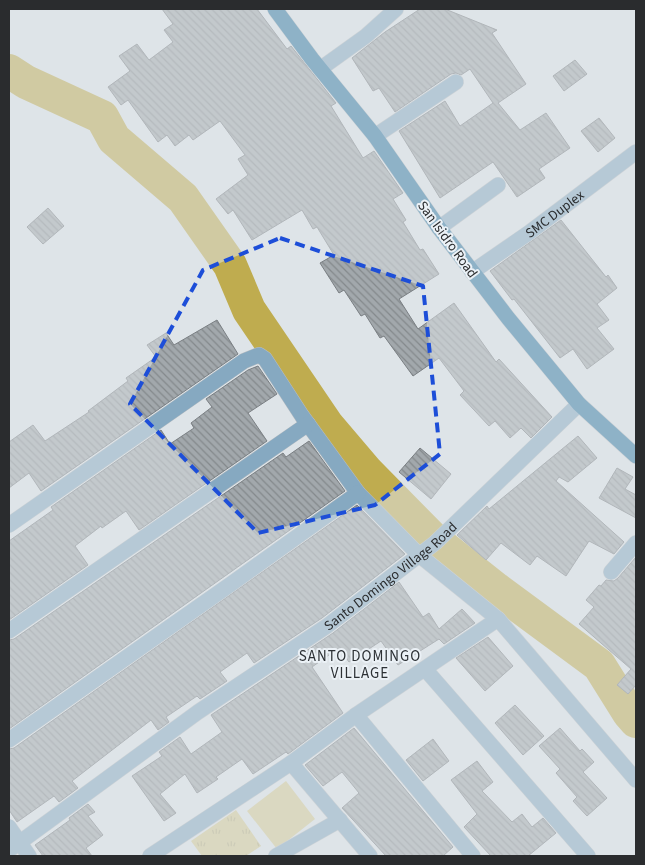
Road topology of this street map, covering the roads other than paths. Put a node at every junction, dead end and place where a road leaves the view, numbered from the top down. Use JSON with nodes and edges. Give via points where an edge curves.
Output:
{"nodes":[{"id":1,"x":275,"y":9,"type":"edge"},
{"id":2,"x":396,"y":9,"type":"edge"},
{"id":3,"x":320,"y":69,"type":"junction"},
{"id":4,"x":456,"y":82,"type":"dead end"},
{"id":5,"x":375,"y":136,"type":"junction"},
{"id":6,"x":636,"y":152,"type":"edge"},
{"id":7,"x":498,"y":185,"type":"dead end"},
{"id":8,"x":439,"y":228,"type":"junction"},
{"id":9,"x":472,"y":272,"type":"junction"},
{"id":10,"x":579,"y":404,"type":"junction"},
{"id":11,"x":308,"y":424,"type":"junction"},
{"id":12,"x":635,"y":454,"type":"edge"},
{"id":13,"x":358,"y":493,"type":"junction"},
{"id":14,"x":9,"y":525,"type":"edge"},
{"id":15,"x":636,"y":543,"type":"edge"},
{"id":16,"x":418,"y":555,"type":"junction"},
{"id":17,"x":611,"y":572,"type":"dead end"},
{"id":18,"x":498,"y":619,"type":"junction"},
{"id":19,"x":9,"y":631,"type":"edge"},
{"id":20,"x":425,"y":669,"type":"junction"},
{"id":21,"x":356,"y":715,"type":"junction"},
{"id":22,"x":9,"y":740,"type":"edge"},
{"id":23,"x":291,"y":763,"type":"junction"},
{"id":24,"x":636,"y":780,"type":"edge"},
{"id":25,"x":340,"y":820,"type":"junction"},
{"id":26,"x":9,"y":827,"type":"edge"},
{"id":27,"x":16,"y":845,"type":"junction"},
{"id":28,"x":30,"y":856,"type":"edge"},
{"id":29,"x":150,"y":856,"type":"edge"},
{"id":30,"x":276,"y":856,"type":"edge"},
{"id":31,"x":370,"y":856,"type":"edge"},
{"id":32,"x":472,"y":856,"type":"edge"},
{"id":33,"x":588,"y":856,"type":"edge"}],
"edges":[{"from":1,"to":3,"type":"main road","name":"San Isidro Road"},
{"from":2,"to":3,"type":"street","via":[[366,36]]},
{"from":3,"to":5,"type":"main road","name":"San Isidro Road"},
{"from":4,"to":5,"type":"street"},
{"from":5,"to":8,"type":"main road","name":"San Isidro Road"},
{"from":6,"to":9,"type":"street","name":"SMC Duplex"},
{"from":7,"to":8,"type":"street"},
{"from":8,"to":9,"type":"main road","name":"San Isidro Road"},
{"from":9,"to":10,"type":"main road","name":"San Isidro Road"},
{"from":10,"to":12,"type":"main road","name":"San Isidro Road"},
{"from":10,"to":16,"type":"street","name":"Santo Domingo Village Road","via":[[435,543]]},
{"from":11,"to":13,"type":"street"},
{"from":11,"to":14,"type":"street","via":[[266,359],[253,357]]},
{"from":11,"to":19,"type":"street"},
{"from":13,"to":16,"type":"street"},
{"from":13,"to":22,"type":"street"},
{"from":15,"to":17,"type":"street"},
{"from":16,"to":18,"type":"street"},
{"from":16,"to":27,"type":"street","name":"Santo Domingo Village Road","via":[[327,626],[198,712]]},
{"from":18,"to":20,"type":"street"},
{"from":18,"to":24,"type":"street"},
{"from":20,"to":21,"type":"street"},
{"from":20,"to":33,"type":"street"},
{"from":21,"to":23,"type":"street"},
{"from":21,"to":32,"type":"street"},
{"from":23,"to":25,"type":"street"},
{"from":23,"to":29,"type":"street"},
{"from":25,"to":30,"type":"street"},
{"from":25,"to":31,"type":"street"},
{"from":26,"to":27,"type":"street"},
{"from":27,"to":28,"type":"street"}]}
